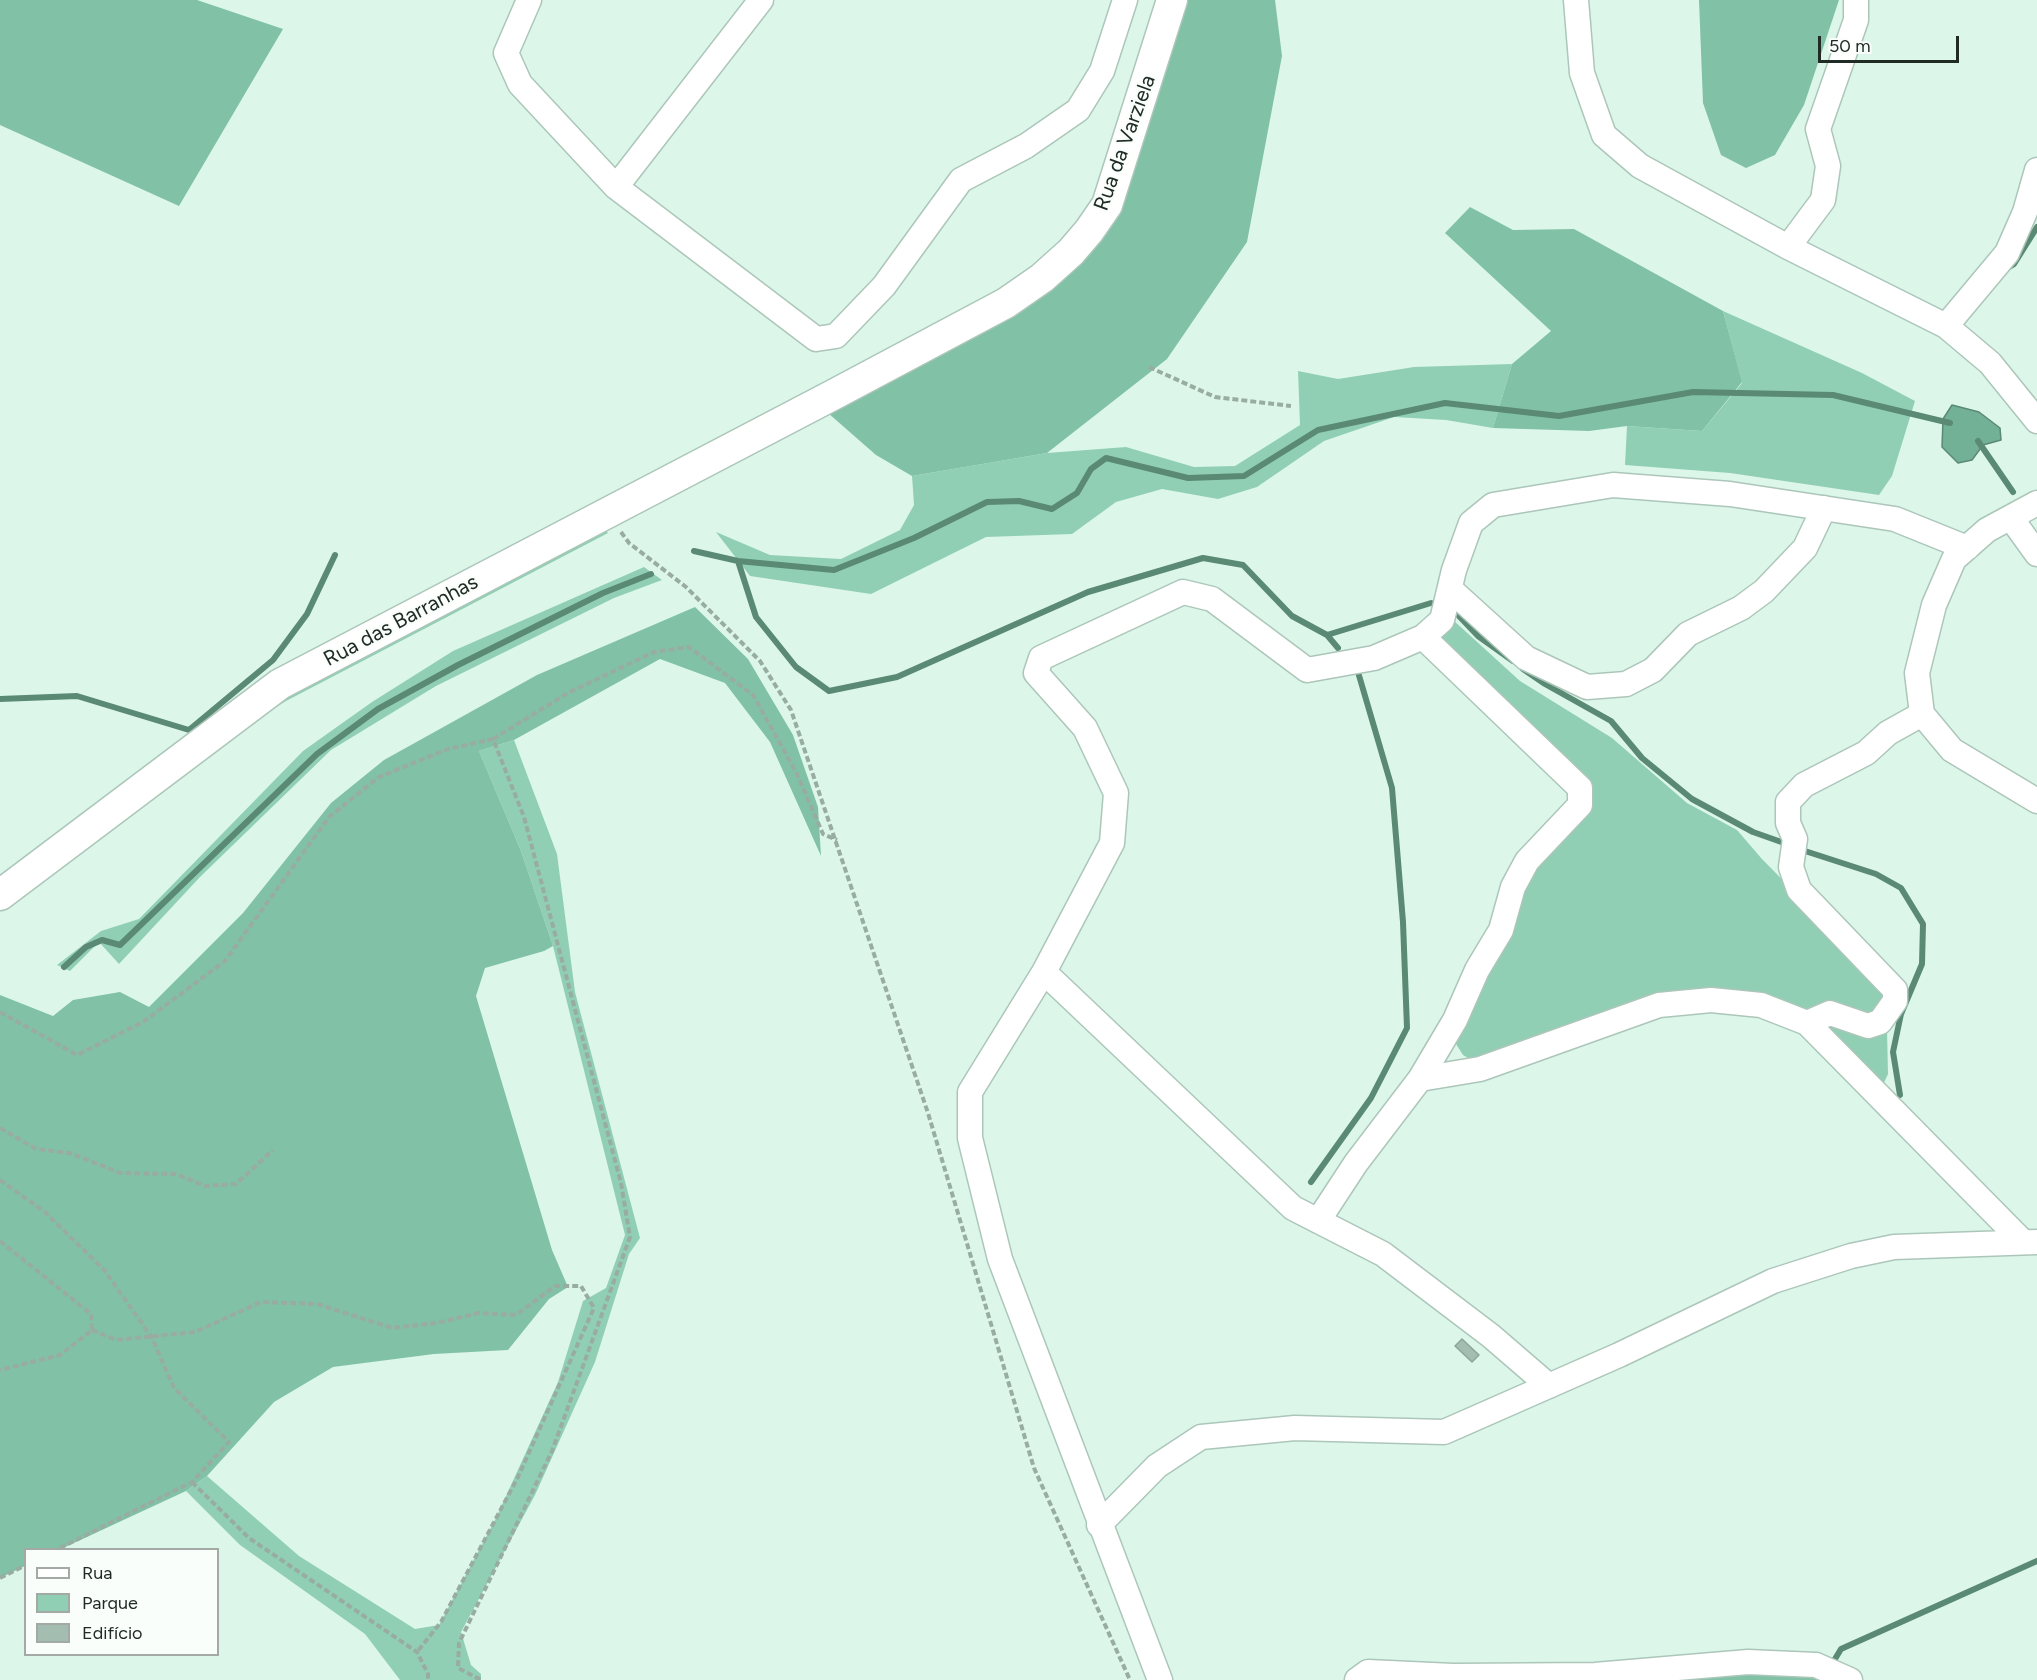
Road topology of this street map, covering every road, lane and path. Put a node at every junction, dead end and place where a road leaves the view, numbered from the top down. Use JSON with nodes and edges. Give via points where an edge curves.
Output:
{"nodes":[{"id":1,"x":529,"y":0,"type":"edge"},
{"id":2,"x":761,"y":0,"type":"edge"},
{"id":3,"x":1125,"y":0,"type":"edge"},
{"id":4,"x":1172,"y":0,"type":"edge"},
{"id":5,"x":1576,"y":0,"type":"edge"},
{"id":6,"x":1856,"y":0,"type":"edge"},
{"id":7,"x":2037,"y":170,"type":"edge"},
{"id":8,"x":616,"y":187,"type":"junction"},
{"id":9,"x":1788,"y":247,"type":"junction"},
{"id":10,"x":1946,"y":326,"type":"junction"},
{"id":11,"x":1149,"y":367,"type":"dead end"},
{"id":12,"x":833,"y":396,"type":"joint"},
{"id":13,"x":1291,"y":406,"type":"dead end"},
{"id":14,"x":2037,"y":421,"type":"edge"},
{"id":15,"x":2036,"y":505,"type":"edge"},
{"id":16,"x":1824,"y":508,"type":"junction"},
{"id":17,"x":609,"y":513,"type":"junction"},
{"id":18,"x":2011,"y":518,"type":"junction"},
{"id":19,"x":1967,"y":548,"type":"junction"},
{"id":20,"x":2037,"y":554,"type":"edge"},
{"id":21,"x":1450,"y":589,"type":"junction"},
{"id":22,"x":1423,"y":637,"type":"junction"},
{"id":23,"x":1922,"y":714,"type":"junction"},
{"id":24,"x":493,"y":739,"type":"junction"},
{"id":25,"x":2037,"y":801,"type":"edge"},
{"id":26,"x":837,"y":840,"type":"junction"},
{"id":27,"x":0,"y":895,"type":"edge"},
{"id":28,"x":1044,"y":972,"type":"junction"},
{"id":29,"x":0,"y":1012,"type":"edge"},
{"id":30,"x":1808,"y":1023,"type":"junction"},
{"id":31,"x":1420,"y":1079,"type":"junction"},
{"id":32,"x":0,"y":1128,"type":"edge"},
{"id":33,"x":273,"y":1150,"type":"dead end"},
{"id":34,"x":0,"y":1180,"type":"edge"},
{"id":35,"x":1318,"y":1221,"type":"junction"},
{"id":36,"x":0,"y":1241,"type":"edge"},
{"id":37,"x":2030,"y":1242,"type":"edge"},
{"id":38,"x":92,"y":1330,"type":"junction"},
{"id":39,"x":152,"y":1338,"type":"junction"},
{"id":40,"x":0,"y":1370,"type":"edge"},
{"id":41,"x":1549,"y":1386,"type":"junction"},
{"id":42,"x":192,"y":1482,"type":"junction"},
{"id":43,"x":1099,"y":1525,"type":"junction"},
{"id":44,"x":60,"y":1548,"type":"edge"},
{"id":45,"x":24,"y":1566,"type":"edge"},
{"id":46,"x":0,"y":1578,"type":"edge"},
{"id":47,"x":417,"y":1653,"type":"junction"},
{"id":48,"x":428,"y":1680,"type":"edge"},
{"id":49,"x":481,"y":1680,"type":"edge"},
{"id":50,"x":1130,"y":1680,"type":"edge"},
{"id":51,"x":1160,"y":1680,"type":"edge"},
{"id":52,"x":1357,"y":1680,"type":"edge"},
{"id":53,"x":1850,"y":1680,"type":"edge"}],
"edges":[{"from":1,"to":8,"type":"lane","via":[[506,53],[520,84]]},
{"from":2,"to":8,"type":"lane"},
{"from":3,"to":8,"type":"lane","via":[[1102,71],[1078,110],[1026,146],[961,180],[884,286],[836,336],[816,339]]},
{"from":4,"to":12,"type":"main road","name":"Rua da Varziela","via":[[1107,204],[1089,231],[1049,271],[1006,303]]},
{"from":5,"to":9,"type":"lane","via":[[1582,73],[1604,135],[1640,166]]},
{"from":6,"to":9,"type":"lane","via":[[1856,20],[1818,129],[1828,166],[1823,200]]},
{"from":7,"to":10,"type":"lane","via":[[2007,253]]},
{"from":9,"to":10,"type":"lane"},
{"from":10,"to":14,"type":"lane","via":[[1990,363]]},
{"from":11,"to":13,"type":"path","via":[[1215,397]]},
{"from":12,"to":17,"type":"main road","name":"Rua das Barranhas"},
{"from":15,"to":18,"type":"lane"},
{"from":16,"to":19,"type":"lane","via":[[1894,519]]},
{"from":16,"to":21,"type":"lane","via":[[1730,494],[1613,485],[1493,505],[1471,523]]},
{"from":16,"to":21,"type":"lane","via":[[1805,548],[1764,591],[1742,608],[1688,634],[1653,670],[1626,684],[1587,687],[1526,658]]},
{"from":17,"to":26,"type":"path","via":[[629,543],[686,587],[760,661],[790,710]]},
{"from":17,"to":27,"type":"main road","name":"Rua das Barranhas","via":[[280,684]]},
{"from":18,"to":19,"type":"lane","via":[[1987,530]]},
{"from":18,"to":20,"type":"lane"},
{"from":19,"to":23,"type":"lane","via":[[1954,559],[1934,605],[1917,673]]},
{"from":21,"to":22,"type":"lane","via":[[1442,620]]},
{"from":22,"to":28,"type":"lane","via":[[1374,658],[1308,670],[1212,599],[1183,592],[1041,658],[1036,673],[1085,728],[1116,793],[1112,843]]},
{"from":22,"to":31,"type":"lane","via":[[1580,788],[1580,805],[1527,861],[1513,887],[1501,930]]},
{"from":23,"to":25,"type":"lane","via":[[1952,750]]},
{"from":23,"to":30,"type":"lane","via":[[1888,733],[1866,753],[1804,784],[1788,802],[1788,823],[1795,839],[1791,867],[1799,890],[1895,990],[1895,1000],[1880,1022],[1868,1026],[1830,1013]]},
{"from":24,"to":26,"type":"path","via":[[568,693],[654,652],[690,647],[753,695],[797,774],[823,834]]},
{"from":24,"to":29,"type":"path","via":[[448,749],[380,777],[329,817],[225,961],[143,1022],[77,1055]]},
{"from":24,"to":49,"type":"path","via":[[524,817],[621,1183],[630,1237],[552,1451],[459,1643],[458,1668]]},
{"from":26,"to":50,"type":"path","via":[[928,1113],[1034,1468]]},
{"from":28,"to":35,"type":"lane","via":[[1293,1208]]},
{"from":28,"to":43,"type":"lane","via":[[970,1092],[970,1138],[1000,1260]]},
{"from":30,"to":31,"type":"lane","via":[[1761,1005],[1711,1000],[1659,1005],[1480,1069]]},
{"from":30,"to":37,"type":"lane"},
{"from":31,"to":35,"type":"lane"},
{"from":32,"to":33,"type":"path","via":[[36,1149],[70,1153],[120,1173],[176,1174],[205,1186],[236,1184]]},
{"from":34,"to":39,"type":"path","via":[[46,1213],[105,1271]]},
{"from":35,"to":41,"type":"lane","via":[[1383,1254],[1491,1336]]},
{"from":36,"to":38,"type":"path","via":[[91,1314]]},
{"from":37,"to":41,"type":"lane","via":[[1894,1247],[1851,1256],[1773,1281]]},
{"from":38,"to":39,"type":"path","via":[[116,1340]]},
{"from":38,"to":40,"type":"path","via":[[60,1355]]},
{"from":39,"to":42,"type":"path","via":[[174,1388],[229,1442]]},
{"from":39,"to":47,"type":"path","via":[[195,1332],[261,1302],[317,1304],[392,1328],[478,1313],[516,1316],[555,1286],[581,1286],[594,1308],[580,1340],[518,1477],[441,1622]]},
{"from":41,"to":43,"type":"lane","via":[[1444,1432],[1295,1428],[1201,1437],[1156,1466]]},
{"from":42,"to":44,"type":"path"},
{"from":42,"to":47,"type":"path","via":[[249,1538]]},
{"from":43,"to":51,"type":"lane"},
{"from":45,"to":46,"type":"path"},
{"from":47,"to":48,"type":"path"},
{"from":52,"to":53,"type":"lane","via":[[1368,1672],[1595,1675],[1749,1662],[1816,1665]]}]}
